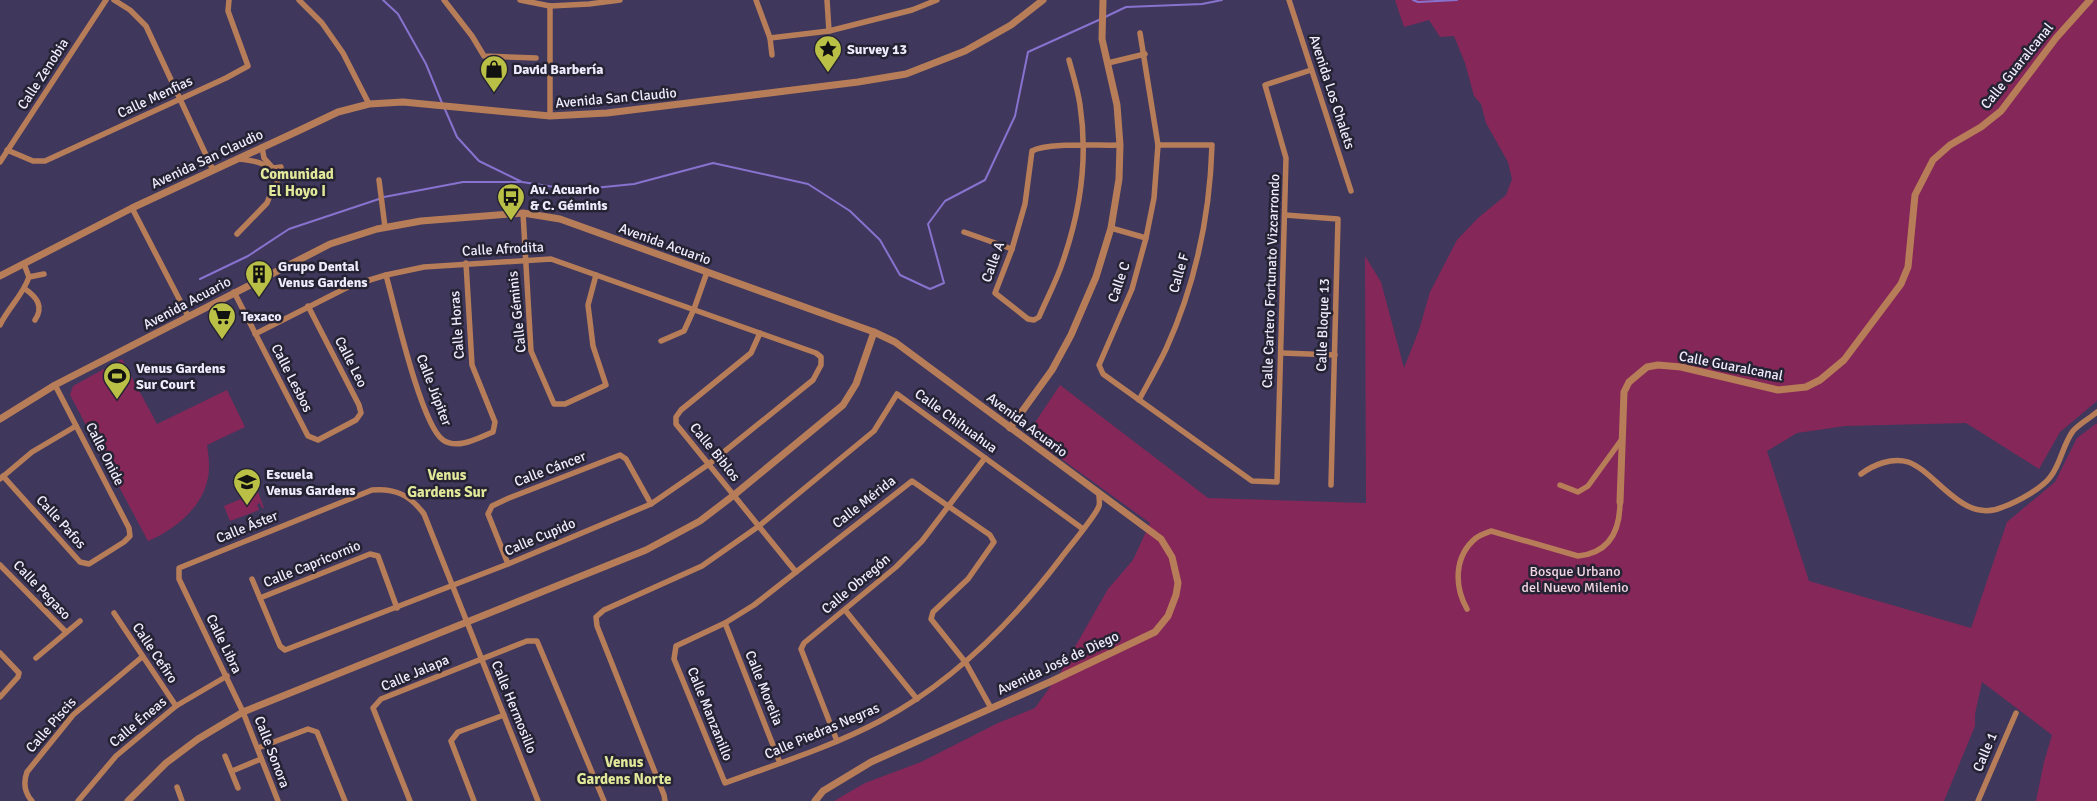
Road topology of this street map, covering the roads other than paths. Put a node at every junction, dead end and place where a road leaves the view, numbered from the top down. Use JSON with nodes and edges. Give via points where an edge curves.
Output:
{"nodes":[{"id":1,"x":106,"y":0,"type":"edge"},
{"id":2,"x":114,"y":0,"type":"edge"},
{"id":3,"x":229,"y":0,"type":"edge"},
{"id":4,"x":298,"y":0,"type":"edge"},
{"id":5,"x":444,"y":0,"type":"edge"},
{"id":6,"x":520,"y":0,"type":"edge"},
{"id":7,"x":620,"y":0,"type":"edge"},
{"id":8,"x":756,"y":0,"type":"edge"},
{"id":9,"x":827,"y":0,"type":"edge"},
{"id":10,"x":937,"y":0,"type":"edge"},
{"id":11,"x":1043,"y":0,"type":"edge"},
{"id":12,"x":1103,"y":0,"type":"edge"},
{"id":13,"x":1289,"y":0,"type":"edge"},
{"id":14,"x":2090,"y":0,"type":"edge"},
{"id":15,"x":550,"y":6,"type":"junction"},
{"id":16,"x":830,"y":31,"type":"junction"},
{"id":17,"x":1140,"y":33,"type":"dead end"},
{"id":18,"x":770,"y":38,"type":"junction"},
{"id":19,"x":1145,"y":54,"type":"junction"},
{"id":20,"x":772,"y":55,"type":"dead end"},
{"id":21,"x":536,"y":58,"type":"dead end"},
{"id":22,"x":1069,"y":60,"type":"dead end"},
{"id":23,"x":1108,"y":63,"type":"junction"},
{"id":24,"x":1311,"y":70,"type":"junction"},
{"id":25,"x":180,"y":100,"type":"junction"},
{"id":26,"x":369,"y":104,"type":"junction"},
{"id":27,"x":550,"y":116,"type":"junction"},
{"id":28,"x":1120,"y":145,"type":"junction"},
{"id":29,"x":1158,"y":145,"type":"junction"},
{"id":30,"x":1082,"y":146,"type":"junction"},
{"id":31,"x":262,"y":147,"type":"junction"},
{"id":32,"x":8,"y":150,"type":"junction"},
{"id":33,"x":238,"y":159,"type":"junction"},
{"id":34,"x":0,"y":162,"type":"edge"},
{"id":35,"x":281,"y":167,"type":"dead end"},
{"id":36,"x":213,"y":170,"type":"junction"},
{"id":37,"x":379,"y":180,"type":"dead end"},
{"id":38,"x":1352,"y":191,"type":"dead end"},
{"id":39,"x":132,"y":208,"type":"junction"},
{"id":40,"x":523,"y":213,"type":"junction"},
{"id":41,"x":1285,"y":215,"type":"junction"},
{"id":42,"x":385,"y":227,"type":"junction"},
{"id":43,"x":1111,"y":228,"type":"junction"},
{"id":44,"x":964,"y":232,"type":"dead end"},
{"id":45,"x":237,"y":234,"type":"dead end"},
{"id":46,"x":1146,"y":238,"type":"junction"},
{"id":47,"x":1012,"y":249,"type":"junction"},
{"id":48,"x":524,"y":260,"type":"junction"},
{"id":49,"x":466,"y":263,"type":"junction"},
{"id":50,"x":24,"y":264,"type":"junction"},
{"id":51,"x":707,"y":272,"type":"junction"},
{"id":52,"x":44,"y":274,"type":"dead end"},
{"id":53,"x":596,"y":274,"type":"junction"},
{"id":54,"x":386,"y":275,"type":"junction"},
{"id":55,"x":0,"y":276,"type":"edge"},
{"id":56,"x":29,"y":277,"type":"junction"},
{"id":57,"x":25,"y":289,"type":"junction"},
{"id":58,"x":234,"y":292,"type":"junction"},
{"id":59,"x":308,"y":306,"type":"junction"},
{"id":60,"x":694,"y":309,"type":"junction"},
{"id":61,"x":188,"y":316,"type":"junction"},
{"id":62,"x":35,"y":320,"type":"dead end"},
{"id":63,"x":0,"y":325,"type":"edge"},
{"id":64,"x":874,"y":332,"type":"junction"},
{"id":65,"x":760,"y":333,"type":"junction"},
{"id":66,"x":255,"y":334,"type":"junction"},
{"id":67,"x":662,"y":341,"type":"dead end"},
{"id":68,"x":810,"y":351,"type":"joint"},
{"id":69,"x":1282,"y":353,"type":"junction"},
{"id":70,"x":1335,"y":355,"type":"junction"},
{"id":71,"x":55,"y":385,"type":"junction"},
{"id":72,"x":1139,"y":400,"type":"junction"},
{"id":73,"x":491,"y":412,"type":"joint"},
{"id":74,"x":2097,"y":412,"type":"edge"},
{"id":75,"x":0,"y":419,"type":"edge"},
{"id":76,"x":348,"y":425,"type":"joint"},
{"id":77,"x":76,"y":426,"type":"junction"},
{"id":78,"x":1010,"y":428,"type":"junction"},
{"id":79,"x":1622,"y":439,"type":"junction"},
{"id":80,"x":985,"y":458,"type":"junction"},
{"id":81,"x":709,"y":464,"type":"junction"},
{"id":82,"x":1234,"y":469,"type":"joint"},
{"id":83,"x":1861,"y":474,"type":"dead end"},
{"id":84,"x":2,"y":477,"type":"edge"},
{"id":85,"x":1331,"y":485,"type":"dead end"},
{"id":86,"x":1560,"y":485,"type":"dead end"},
{"id":87,"x":734,"y":495,"type":"junction"},
{"id":88,"x":1100,"y":495,"type":"junction"},
{"id":89,"x":1620,"y":502,"type":"joint"},
{"id":90,"x":651,"y":504,"type":"junction"},
{"id":91,"x":950,"y":506,"type":"junction"},
{"id":92,"x":759,"y":526,"type":"junction"},
{"id":93,"x":1083,"y":529,"type":"junction"},
{"id":94,"x":130,"y":536,"type":"joint"},
{"id":95,"x":508,"y":564,"type":"junction"},
{"id":96,"x":0,"y":565,"type":"edge"},
{"id":97,"x":796,"y":572,"type":"junction"},
{"id":98,"x":252,"y":579,"type":"dead end"},
{"id":99,"x":182,"y":586,"type":"joint"},
{"id":100,"x":452,"y":586,"type":"junction"},
{"id":101,"x":260,"y":598,"type":"junction"},
{"id":102,"x":397,"y":608,"type":"junction"},
{"id":103,"x":1467,"y":609,"type":"dead end"},
{"id":104,"x":845,"y":610,"type":"junction"},
{"id":105,"x":114,"y":614,"type":"dead end"},
{"id":106,"x":80,"y":621,"type":"dead end"},
{"id":107,"x":467,"y":622,"type":"junction"},
{"id":108,"x":725,"y":623,"type":"junction"},
{"id":109,"x":66,"y":632,"type":"junction"},
{"id":110,"x":0,"y":653,"type":"edge"},
{"id":111,"x":142,"y":657,"type":"junction"},
{"id":112,"x":36,"y":658,"type":"dead end"},
{"id":113,"x":482,"y":659,"type":"junction"},
{"id":114,"x":966,"y":663,"type":"junction"},
{"id":115,"x":226,"y":676,"type":"junction"},
{"id":116,"x":0,"y":697,"type":"edge"},
{"id":117,"x":917,"y":699,"type":"junction"},
{"id":118,"x":176,"y":706,"type":"junction"},
{"id":119,"x":992,"y":708,"type":"junction"},
{"id":120,"x":243,"y":712,"type":"junction"},
{"id":121,"x":2016,"y":713,"type":"dead end"},
{"id":122,"x":504,"y":715,"type":"junction"},
{"id":123,"x":837,"y":741,"type":"junction"},
{"id":124,"x":258,"y":748,"type":"junction"},
{"id":125,"x":225,"y":756,"type":"dead end"},
{"id":126,"x":262,"y":758,"type":"junction"},
{"id":127,"x":780,"y":762,"type":"junction"},
{"id":128,"x":232,"y":771,"type":"junction"},
{"id":129,"x":725,"y":783,"type":"joint"},
{"id":130,"x":177,"y":787,"type":"dead end"},
{"id":131,"x":238,"y":788,"type":"dead end"},
{"id":132,"x":32,"y":801,"type":"edge"},
{"id":133,"x":78,"y":801,"type":"edge"},
{"id":134,"x":128,"y":801,"type":"edge"},
{"id":135,"x":182,"y":801,"type":"edge"},
{"id":136,"x":278,"y":801,"type":"edge"},
{"id":137,"x":345,"y":801,"type":"edge"},
{"id":138,"x":410,"y":801,"type":"edge"},
{"id":139,"x":474,"y":801,"type":"edge"},
{"id":140,"x":538,"y":801,"type":"edge"},
{"id":141,"x":604,"y":801,"type":"edge"},
{"id":142,"x":665,"y":801,"type":"edge"},
{"id":143,"x":815,"y":801,"type":"edge"},
{"id":144,"x":1978,"y":801,"type":"edge"}],
"edges":[{"from":1,"to":32,"type":"street","name":"Calle Zenobia"},
{"from":2,"to":25,"type":"street","via":[[146,26]]},
{"from":3,"to":25,"type":"street","name":"Calle Menfias","via":[[228,11],[248,66]]},
{"from":4,"to":26,"type":"street","via":[[322,23],[343,52]]},
{"from":5,"to":21,"type":"street","via":[[484,56]]},
{"from":6,"to":15,"type":"street"},
{"from":7,"to":15,"type":"street"},
{"from":8,"to":18,"type":"street"},
{"from":9,"to":16,"type":"street"},
{"from":10,"to":16,"type":"street","via":[[912,10]]},
{"from":11,"to":27,"type":"street","name":"Avenida San Claudio","via":[[1011,26],[965,51],[906,74],[607,113]]},
{"from":12,"to":23,"type":"street","via":[[1102,39]]},
{"from":13,"to":24,"type":"street","name":"Avenida Los Chalets"},
{"from":14,"to":79,"type":"street","name":"Calle Guaralcanal","via":[[2000,111],[1933,160],[1915,195],[1908,267],[1901,284],[1844,360],[1806,388],[1785,390],[1681,367],[1647,367],[1628,382],[1624,392]]},
{"from":15,"to":27,"type":"street"},
{"from":16,"to":18,"type":"street"},
{"from":17,"to":19,"type":"street","name":"Calle C"},
{"from":18,"to":20,"type":"street"},
{"from":19,"to":23,"type":"street"},
{"from":19,"to":29,"type":"street","name":"Calle C"},
{"from":22,"to":30,"type":"street","name":"Calle A","via":[[1080,105]]},
{"from":23,"to":28,"type":"street","via":[[1117,105]]},
{"from":24,"to":38,"type":"street","name":"Avenida Los Chalets"},
{"from":24,"to":41,"type":"street","name":"Calle Cartero Fortunato Vizcarrondo","via":[[1265,85],[1286,158]]},
{"from":25,"to":32,"type":"street","name":"Calle Menfias","via":[[45,161],[33,161]]},
{"from":25,"to":36,"type":"street"},
{"from":26,"to":27,"type":"street","name":"Avenida San Claudio","via":[[403,102]]},
{"from":26,"to":31,"type":"street","name":"Avenida San Claudio","via":[[338,112]]},
{"from":28,"to":30,"type":"street","name":"Calle A"},
{"from":28,"to":43,"type":"street","via":[[1119,179]]},
{"from":29,"to":46,"type":"street","name":"Calle C","via":[[1154,198]]},
{"from":29,"to":72,"type":"street","name":"Calle F","via":[[1212,145],[1210,183],[1204,232],[1185,302],[1166,349]]},
{"from":30,"to":47,"type":"street","name":"Calle A","via":[[1039,147],[1032,151],[1025,204]]},
{"from":30,"to":47,"type":"street","name":"Calle A","via":[[1082,183],[1073,226],[1063,261],[1034,320],[1028,319],[995,293]]},
{"from":31,"to":33,"type":"street","name":"Avenida San Claudio"},
{"from":31,"to":35,"type":"street","via":[[264,158],[273,168]]},
{"from":32,"to":34,"type":"street","name":"Calle Zenobia"},
{"from":33,"to":36,"type":"street","name":"Avenida San Claudio"},
{"from":33,"to":45,"type":"street","via":[[260,161],[275,175],[278,184],[267,204]]},
{"from":36,"to":39,"type":"street","name":"Avenida San Claudio"},
{"from":37,"to":42,"type":"street"},
{"from":39,"to":50,"type":"street","name":"Avenida San Claudio"},
{"from":39,"to":61,"type":"street"},
{"from":40,"to":42,"type":"street","name":"Avenida Acuario","via":[[421,220]]},
{"from":40,"to":48,"type":"street","name":"Calle Géminis"},
{"from":40,"to":51,"type":"street","name":"Avenida Acuario","via":[[560,219]]},
{"from":41,"to":69,"type":"street","name":"Calle Cartero Fortunato Vizcarrondo"},
{"from":41,"to":70,"type":"street","name":"Calle Bloque 13","via":[[1338,219]]},
{"from":42,"to":58,"type":"street","name":"Avenida Acuario","via":[[330,244]]},
{"from":43,"to":46,"type":"street"},
{"from":43,"to":78,"type":"street","via":[[1096,277],[1071,335],[1052,370]]},
{"from":44,"to":47,"type":"street"},
{"from":46,"to":72,"type":"street","name":"Calle C","via":[[1132,289],[1099,365],[1103,374]]},
{"from":48,"to":49,"type":"street","name":"Calle Afrodita"},
{"from":48,"to":53,"type":"street","name":"Calle Afrodita","via":[[551,259]]},
{"from":48,"to":53,"type":"street","name":"Calle Géminis","via":[[531,351],[554,404],[565,404],[606,385],[593,346],[588,305]]},
{"from":49,"to":54,"type":"street","name":"Calle Afrodita"},
{"from":49,"to":73,"type":"street","name":"Calle Horas","via":[[472,365]]},
{"from":50,"to":55,"type":"street","name":"Avenida San Claudio"},
{"from":50,"to":56,"type":"street"},
{"from":51,"to":60,"type":"street"},
{"from":51,"to":64,"type":"street","name":"Avenida Acuario"},
{"from":52,"to":56,"type":"street"},
{"from":53,"to":60,"type":"street","name":"Calle Afrodita"},
{"from":54,"to":59,"type":"street","name":"Calle Afrodita","via":[[350,286]]},
{"from":54,"to":73,"type":"street","name":"Calle Júpiter","via":[[414,379],[435,432],[443,440],[458,445],[493,432],[495,422]]},
{"from":56,"to":57,"type":"street"},
{"from":57,"to":62,"type":"street","via":[[35,295],[39,304]]},
{"from":57,"to":63,"type":"street"},
{"from":58,"to":61,"type":"street","name":"Avenida Acuario"},
{"from":58,"to":66,"type":"street","name":"Calle Lesbos"},
{"from":59,"to":66,"type":"street","name":"Calle Afrodita"},
{"from":59,"to":76,"type":"street","name":"Calle Leo","via":[[359,405],[361,413]]},
{"from":60,"to":65,"type":"street","name":"Calle Afrodita"},
{"from":60,"to":67,"type":"street","via":[[684,331]]},
{"from":61,"to":71,"type":"street","name":"Avenida Acuario"},
{"from":64,"to":78,"type":"street","name":"Avenida Acuario","via":[[896,342]]},
{"from":64,"to":87,"type":"street","via":[[856,384],[843,405]]},
{"from":65,"to":68,"type":"street","name":"Calle Afrodita"},
{"from":65,"to":81,"type":"street","name":"Calle Biblos","via":[[751,353],[676,417],[676,424]]},
{"from":66,"to":76,"type":"street","name":"Calle Lesbos","via":[[308,436],[318,440]]},
{"from":68,"to":81,"type":"street","name":"Calle Cupido","via":[[821,357],[821,365],[813,380]]},
{"from":69,"to":70,"type":"street"},
{"from":69,"to":82,"type":"street","name":"Calle Cartero Fortunato Vizcarrondo","via":[[1278,482],[1252,481]]},
{"from":70,"to":85,"type":"street","name":"Calle Bloque 13"},
{"from":71,"to":75,"type":"street","name":"Avenida Acuario"},
{"from":71,"to":77,"type":"street","name":"Calle Onide"},
{"from":72,"to":82,"type":"street","name":"Calle C"},
{"from":74,"to":83,"type":"street","via":[[2073,431],[2051,477],[2025,497],[2001,508],[1980,510],[1956,500],[1908,462],[1883,463]]},
{"from":77,"to":84,"type":"street","via":[[32,452]]},
{"from":77,"to":94,"type":"street","name":"Calle Onide","via":[[129,528]]},
{"from":78,"to":88,"type":"street","name":"Avenida Acuario"},
{"from":79,"to":86,"type":"street","via":[[1588,486],[1578,492]]},
{"from":79,"to":89,"type":"street","name":"Calle Guaralcanal"},
{"from":80,"to":91,"type":"street","name":"Calle Obregón"},
{"from":80,"to":92,"type":"street","name":"Calle Chihuahua","via":[[897,394],[874,431]]},
{"from":80,"to":93,"type":"street","name":"Calle Chihuahua"},
{"from":81,"to":87,"type":"street","name":"Calle Biblos"},
{"from":81,"to":90,"type":"street","name":"Calle Cupido"},
{"from":84,"to":94,"type":"street","name":"Calle Pafos","via":[[80,562],[89,564]]},
{"from":87,"to":92,"type":"street","name":"Calle Biblos"},
{"from":87,"to":107,"type":"street","via":[[700,521],[646,550]]},
{"from":88,"to":93,"type":"street","name":"Calle Piedras Negras","via":[[1099,506]]},
{"from":88,"to":119,"type":"street","name":"Avenida José de Diego","via":[[1161,539],[1172,557],[1178,583],[1168,616],[1156,632]]},
{"from":89,"to":103,"type":"street","name":"Calle Guaralcanal","via":[[1620,520],[1608,544],[1590,555],[1578,556],[1491,531],[1476,538],[1465,553],[1457,580],[1459,594]]},
{"from":90,"to":95,"type":"street","name":"Calle Cupido"},
{"from":90,"to":95,"type":"street","name":"Calle Cáncer","via":[[626,459],[620,455],[509,498],[492,506],[488,514]]},
{"from":91,"to":97,"type":"street","name":"Calle Mérida","via":[[912,481]]},
{"from":91,"to":104,"type":"street","name":"Calle Obregón","via":[[896,567]]},
{"from":91,"to":114,"type":"street","via":[[990,535],[994,542],[968,578],[933,612],[931,619]]},
{"from":92,"to":97,"type":"street","name":"Calle Biblos"},
{"from":92,"to":142,"type":"street","via":[[702,566],[596,616],[597,626]]},
{"from":93,"to":114,"type":"street","name":"Calle Piedras Negras","via":[[1032,597]]},
{"from":95,"to":100,"type":"street","name":"Calle Cupido"},
{"from":96,"to":109,"type":"street","name":"Calle Pegaso"},
{"from":97,"to":108,"type":"street","name":"Calle Manzanillo","via":[[754,606]]},
{"from":98,"to":101,"type":"street","name":"Calle Cupido"},
{"from":99,"to":100,"type":"street","name":"Calle Áster","via":[[179,568],[372,490],[384,489],[402,493],[424,514]]},
{"from":99,"to":115,"type":"street","name":"Calle Libra"},
{"from":100,"to":102,"type":"street","name":"Calle Cupido"},
{"from":100,"to":107,"type":"street","name":"Calle Áster"},
{"from":101,"to":102,"type":"street","name":"Calle Cupido","via":[[280,646],[285,650]]},
{"from":101,"to":102,"type":"street","name":"Calle Capricornio","via":[[370,554],[378,556]]},
{"from":104,"to":117,"type":"street"},
{"from":104,"to":123,"type":"street","name":"Calle Obregón","via":[[800,649]]},
{"from":105,"to":111,"type":"street","name":"Calle Cefiro"},
{"from":106,"to":109,"type":"street","name":"Calle Pegaso"},
{"from":107,"to":113,"type":"street","name":"Calle Hermosillo"},
{"from":107,"to":120,"type":"street"},
{"from":108,"to":127,"type":"street","name":"Calle Morelia"},
{"from":108,"to":129,"type":"street","name":"Calle Manzanillo","via":[[676,646],[674,659]]},
{"from":109,"to":112,"type":"street","name":"Calle Pegaso"},
{"from":110,"to":116,"type":"street","via":[[19,673]]},
{"from":111,"to":118,"type":"street","name":"Calle Cefiro"},
{"from":111,"to":132,"type":"street","name":"Calle Piscis","via":[[73,715],[27,772],[23,782]]},
{"from":113,"to":122,"type":"street","name":"Calle Hermosillo"},
{"from":113,"to":138,"type":"street","name":"Calle Jalapa","via":[[382,699],[373,708]]},
{"from":113,"to":141,"type":"street","name":"Calle Jalapa","via":[[527,641],[537,641]]},
{"from":114,"to":117,"type":"street","name":"Calle Piedras Negras"},
{"from":114,"to":119,"type":"street"},
{"from":115,"to":118,"type":"street","name":"Calle Éneas"},
{"from":115,"to":120,"type":"street","name":"Calle Libra"},
{"from":117,"to":123,"type":"street","name":"Calle Piedras Negras","via":[[879,722]]},
{"from":118,"to":133,"type":"street","name":"Calle Éneas","via":[[116,756]]},
{"from":119,"to":143,"type":"street","name":"Avenida José de Diego","via":[[871,762],[823,791]]},
{"from":120,"to":124,"type":"street","name":"Calle Sonora"},
{"from":120,"to":134,"type":"street","via":[[166,763]]},
{"from":121,"to":144,"type":"street","name":"Calle 1"},
{"from":122,"to":139,"type":"street","via":[[458,732],[451,741]]},
{"from":122,"to":140,"type":"street","name":"Calle Hermosillo"},
{"from":123,"to":127,"type":"street","name":"Calle Piedras Negras"},
{"from":124,"to":126,"type":"street","name":"Calle Sonora"},
{"from":124,"to":137,"type":"street","via":[[308,729],[317,732]]},
{"from":125,"to":128,"type":"street"},
{"from":126,"to":128,"type":"street"},
{"from":126,"to":136,"type":"street","name":"Calle Sonora"},
{"from":127,"to":129,"type":"street","name":"Calle Piedras Negras"},
{"from":128,"to":131,"type":"street"},
{"from":130,"to":135,"type":"street"}]}
